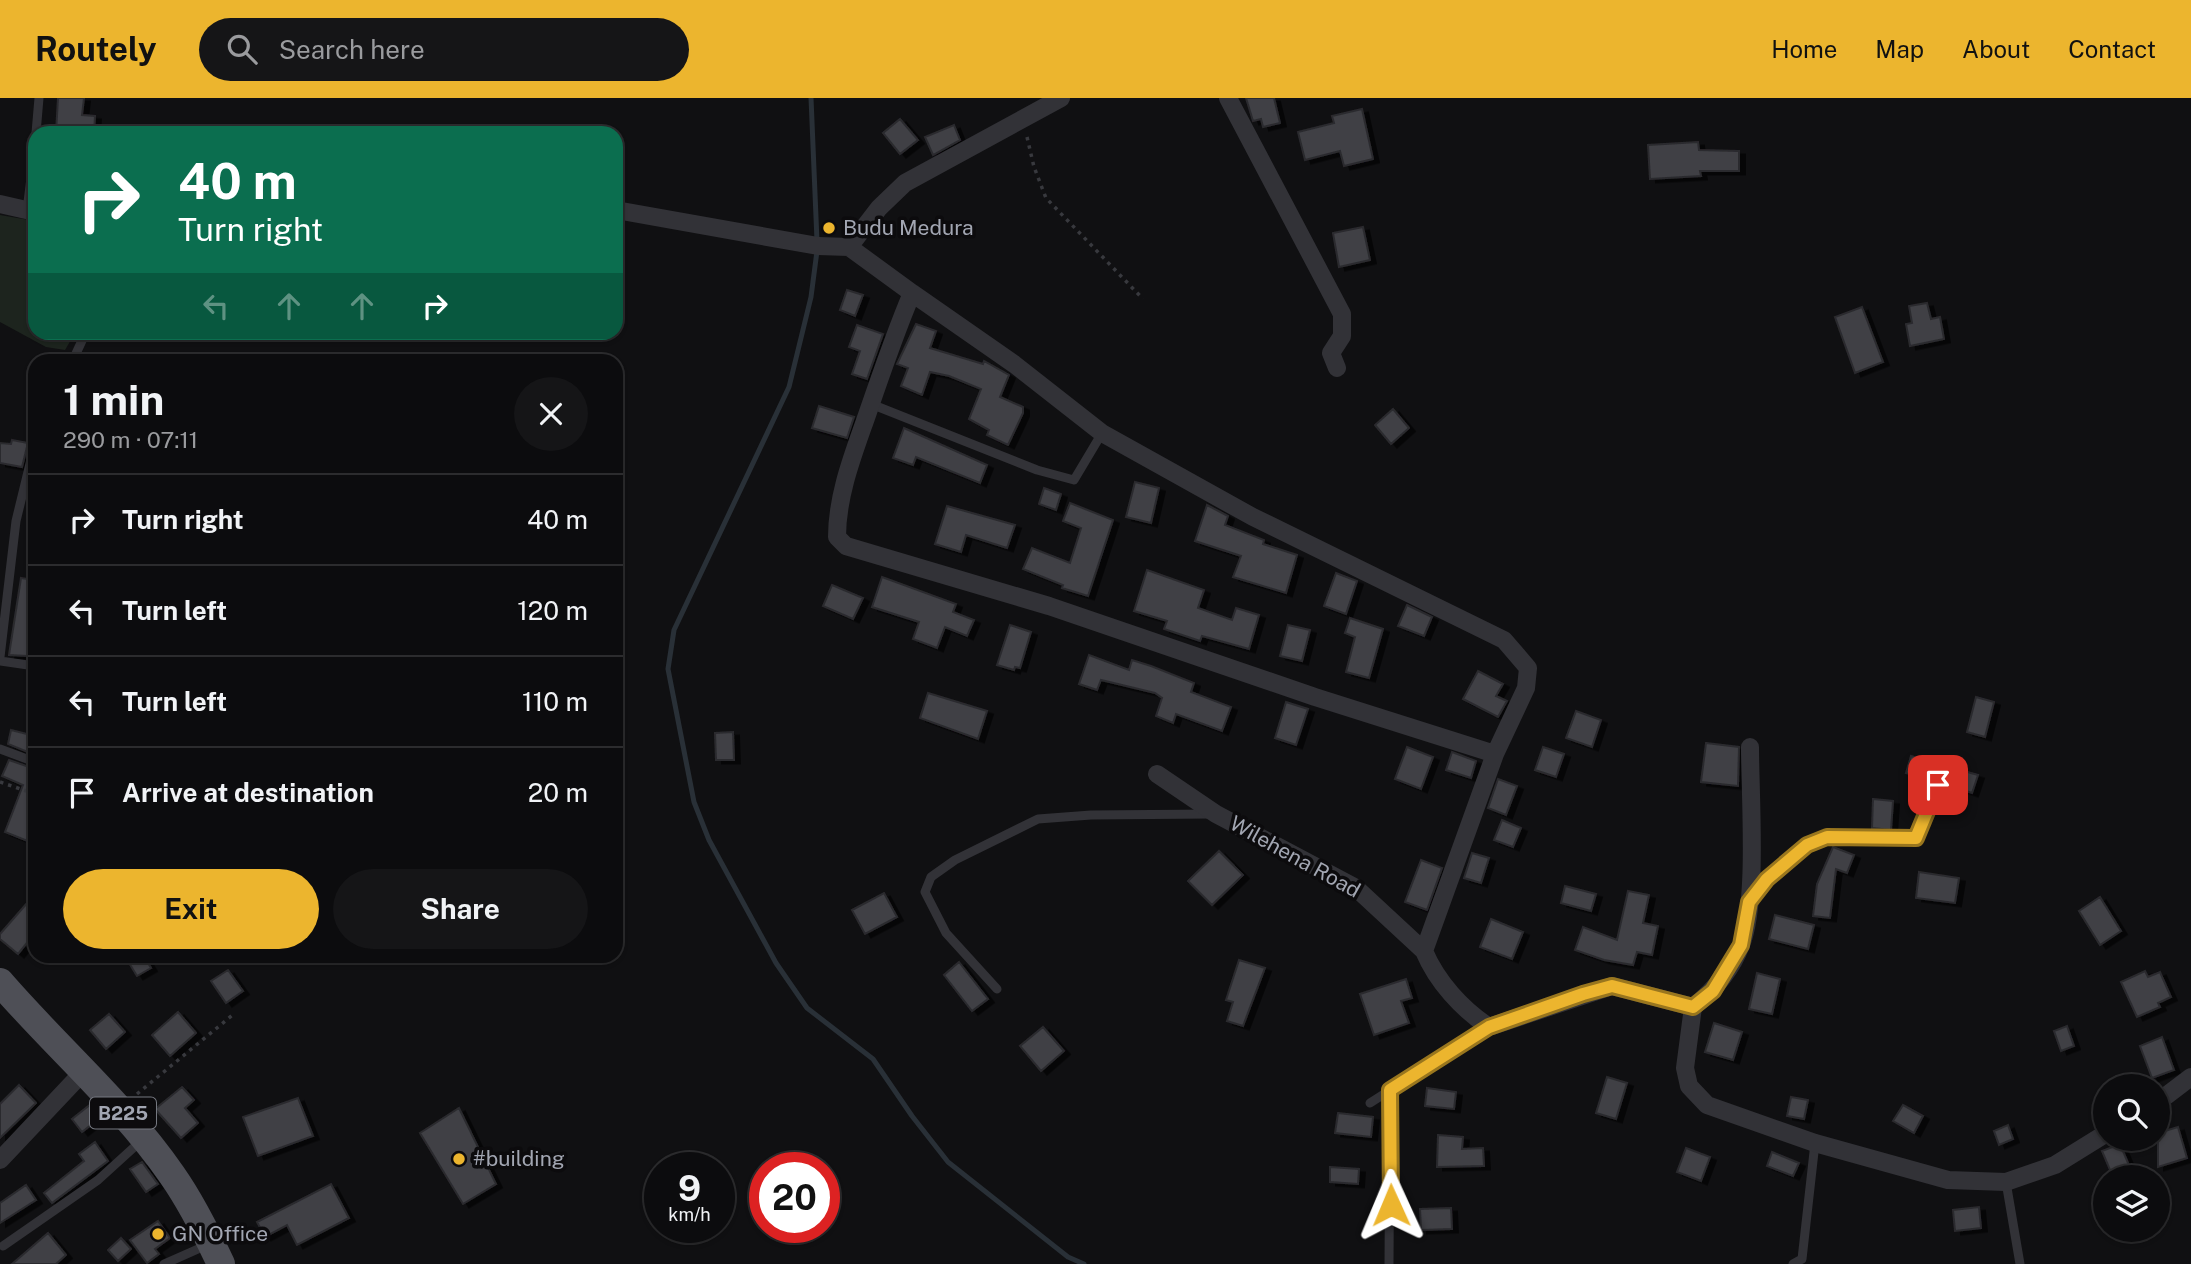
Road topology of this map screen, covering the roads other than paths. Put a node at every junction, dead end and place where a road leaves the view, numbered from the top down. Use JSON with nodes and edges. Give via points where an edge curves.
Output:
{"nodes":[{"id":1,"x":39,"y":98,"type":"edge"},
{"id":2,"x":1061,"y":98,"type":"edge"},
{"id":3,"x":1228,"y":98,"type":"edge"},
{"id":4,"x":37,"y":126,"type":"edge"},
{"id":5,"x":0,"y":204,"type":"edge"},
{"id":6,"x":28,"y":210,"type":"edge"},
{"id":7,"x":623,"y":211,"type":"edge"},
{"id":8,"x":849,"y":247,"type":"junction"},
{"id":9,"x":912,"y":293,"type":"junction"},
{"id":10,"x":1337,"y":368,"type":"dead end"},
{"id":11,"x":870,"y":404,"type":"junction"},
{"id":12,"x":1102,"y":433,"type":"junction"},
{"id":13,"x":28,"y":476,"type":"edge"},
{"id":14,"x":0,"y":659,"type":"edge"},
{"id":15,"x":28,"y":665,"type":"edge"},
{"id":16,"x":1751,"y":747,"type":"dead end"},
{"id":17,"x":0,"y":749,"type":"edge"},
{"id":18,"x":1495,"y":754,"type":"junction"},
{"id":19,"x":28,"y":759,"type":"edge"},
{"id":20,"x":1157,"y":774,"type":"dead end"},
{"id":21,"x":1938,"y":785,"type":"dead end"},
{"id":22,"x":1216,"y":814,"type":"junction"},
{"id":23,"x":1749,"y":902,"type":"junction"},
{"id":24,"x":1424,"y":951,"type":"junction"},
{"id":25,"x":0,"y":982,"type":"edge"},
{"id":26,"x":997,"y":989,"type":"dead end"},
{"id":27,"x":1693,"y":1007,"type":"junction"},
{"id":28,"x":1489,"y":1027,"type":"junction"},
{"id":29,"x":83,"y":1071,"type":"junction"},
{"id":30,"x":2191,"y":1077,"type":"edge"},
{"id":31,"x":1390,"y":1090,"type":"junction"},
{"id":32,"x":2170,"y":1093,"type":"edge"},
{"id":33,"x":1370,"y":1102,"type":"dead end"},
{"id":34,"x":143,"y":1139,"type":"junction"},
{"id":35,"x":2093,"y":1141,"type":"edge"},
{"id":36,"x":1815,"y":1143,"type":"junction"},
{"id":37,"x":0,"y":1160,"type":"edge"},
{"id":38,"x":2006,"y":1182,"type":"junction"},
{"id":39,"x":3,"y":1246,"type":"dead end"},
{"id":40,"x":216,"y":1254,"type":"edge"},
{"id":41,"x":164,"y":1264,"type":"edge"},
{"id":42,"x":1389,"y":1264,"type":"edge"},
{"id":43,"x":1793,"y":1264,"type":"edge"},
{"id":44,"x":2020,"y":1264,"type":"edge"}],
"edges":[{"from":1,"to":4,"type":"lane"},
{"from":2,"to":8,"type":"street","via":[[905,183]]},
{"from":3,"to":10,"type":"street","via":[[1342,314],[1342,336],[1331,354]]},
{"from":5,"to":6,"type":"street"},
{"from":7,"to":8,"type":"street","via":[[818,246]]},
{"from":8,"to":9,"type":"street"},
{"from":9,"to":11,"type":"street"},
{"from":9,"to":12,"type":"street"},
{"from":11,"to":12,"type":"lane","via":[[1037,470],[1074,480]]},
{"from":11,"to":18,"type":"street","via":[[837,517],[837,537],[846,546],[1049,606]]},
{"from":12,"to":18,"type":"street","via":[[1253,517],[1504,640],[1528,668],[1526,688]]},
{"from":13,"to":14,"type":"lane","via":[[16,521]]},
{"from":14,"to":15,"type":"lane"},
{"from":16,"to":23,"type":"street"},
{"from":17,"to":19,"type":"lane"},
{"from":18,"to":24,"type":"street"},
{"from":20,"to":22,"type":"street","name":"Wilehena Road"},
{"from":21,"to":23,"type":"lane","via":[[1916,838],[1827,837],[1807,845],[1767,879]]},
{"from":22,"to":24,"type":"street","name":"Wilehena Road","via":[[1356,888]]},
{"from":22,"to":26,"type":"lane","via":[[1038,819],[955,860],[931,877],[925,892],[946,933]]},
{"from":23,"to":27,"type":"street","via":[[1741,945],[1713,991]]},
{"from":24,"to":28,"type":"street","name":"Wilehena Road","via":[[1465,1011]]},
{"from":25,"to":29,"type":"main road","number":"B225"},
{"from":27,"to":28,"type":"street","via":[[1612,986]]},
{"from":27,"to":36,"type":"street","via":[[1685,1068],[1689,1086],[1707,1105]]},
{"from":28,"to":31,"type":"lane"},
{"from":29,"to":34,"type":"main road","number":"B225"},
{"from":29,"to":37,"type":"street"},
{"from":30,"to":32,"type":"street"},
{"from":31,"to":33,"type":"lane"},
{"from":31,"to":42,"type":"lane"},
{"from":34,"to":39,"type":"lane","via":[[99,1180]]},
{"from":34,"to":40,"type":"main road","number":"B225","via":[[173,1175]]},
{"from":35,"to":38,"type":"street","via":[[2055,1165]]},
{"from":36,"to":38,"type":"street","via":[[1948,1180]]},
{"from":36,"to":43,"type":"lane","via":[[1802,1259]]},
{"from":38,"to":44,"type":"lane"},
{"from":40,"to":41,"type":"lane","via":[[188,1251]]}]}
